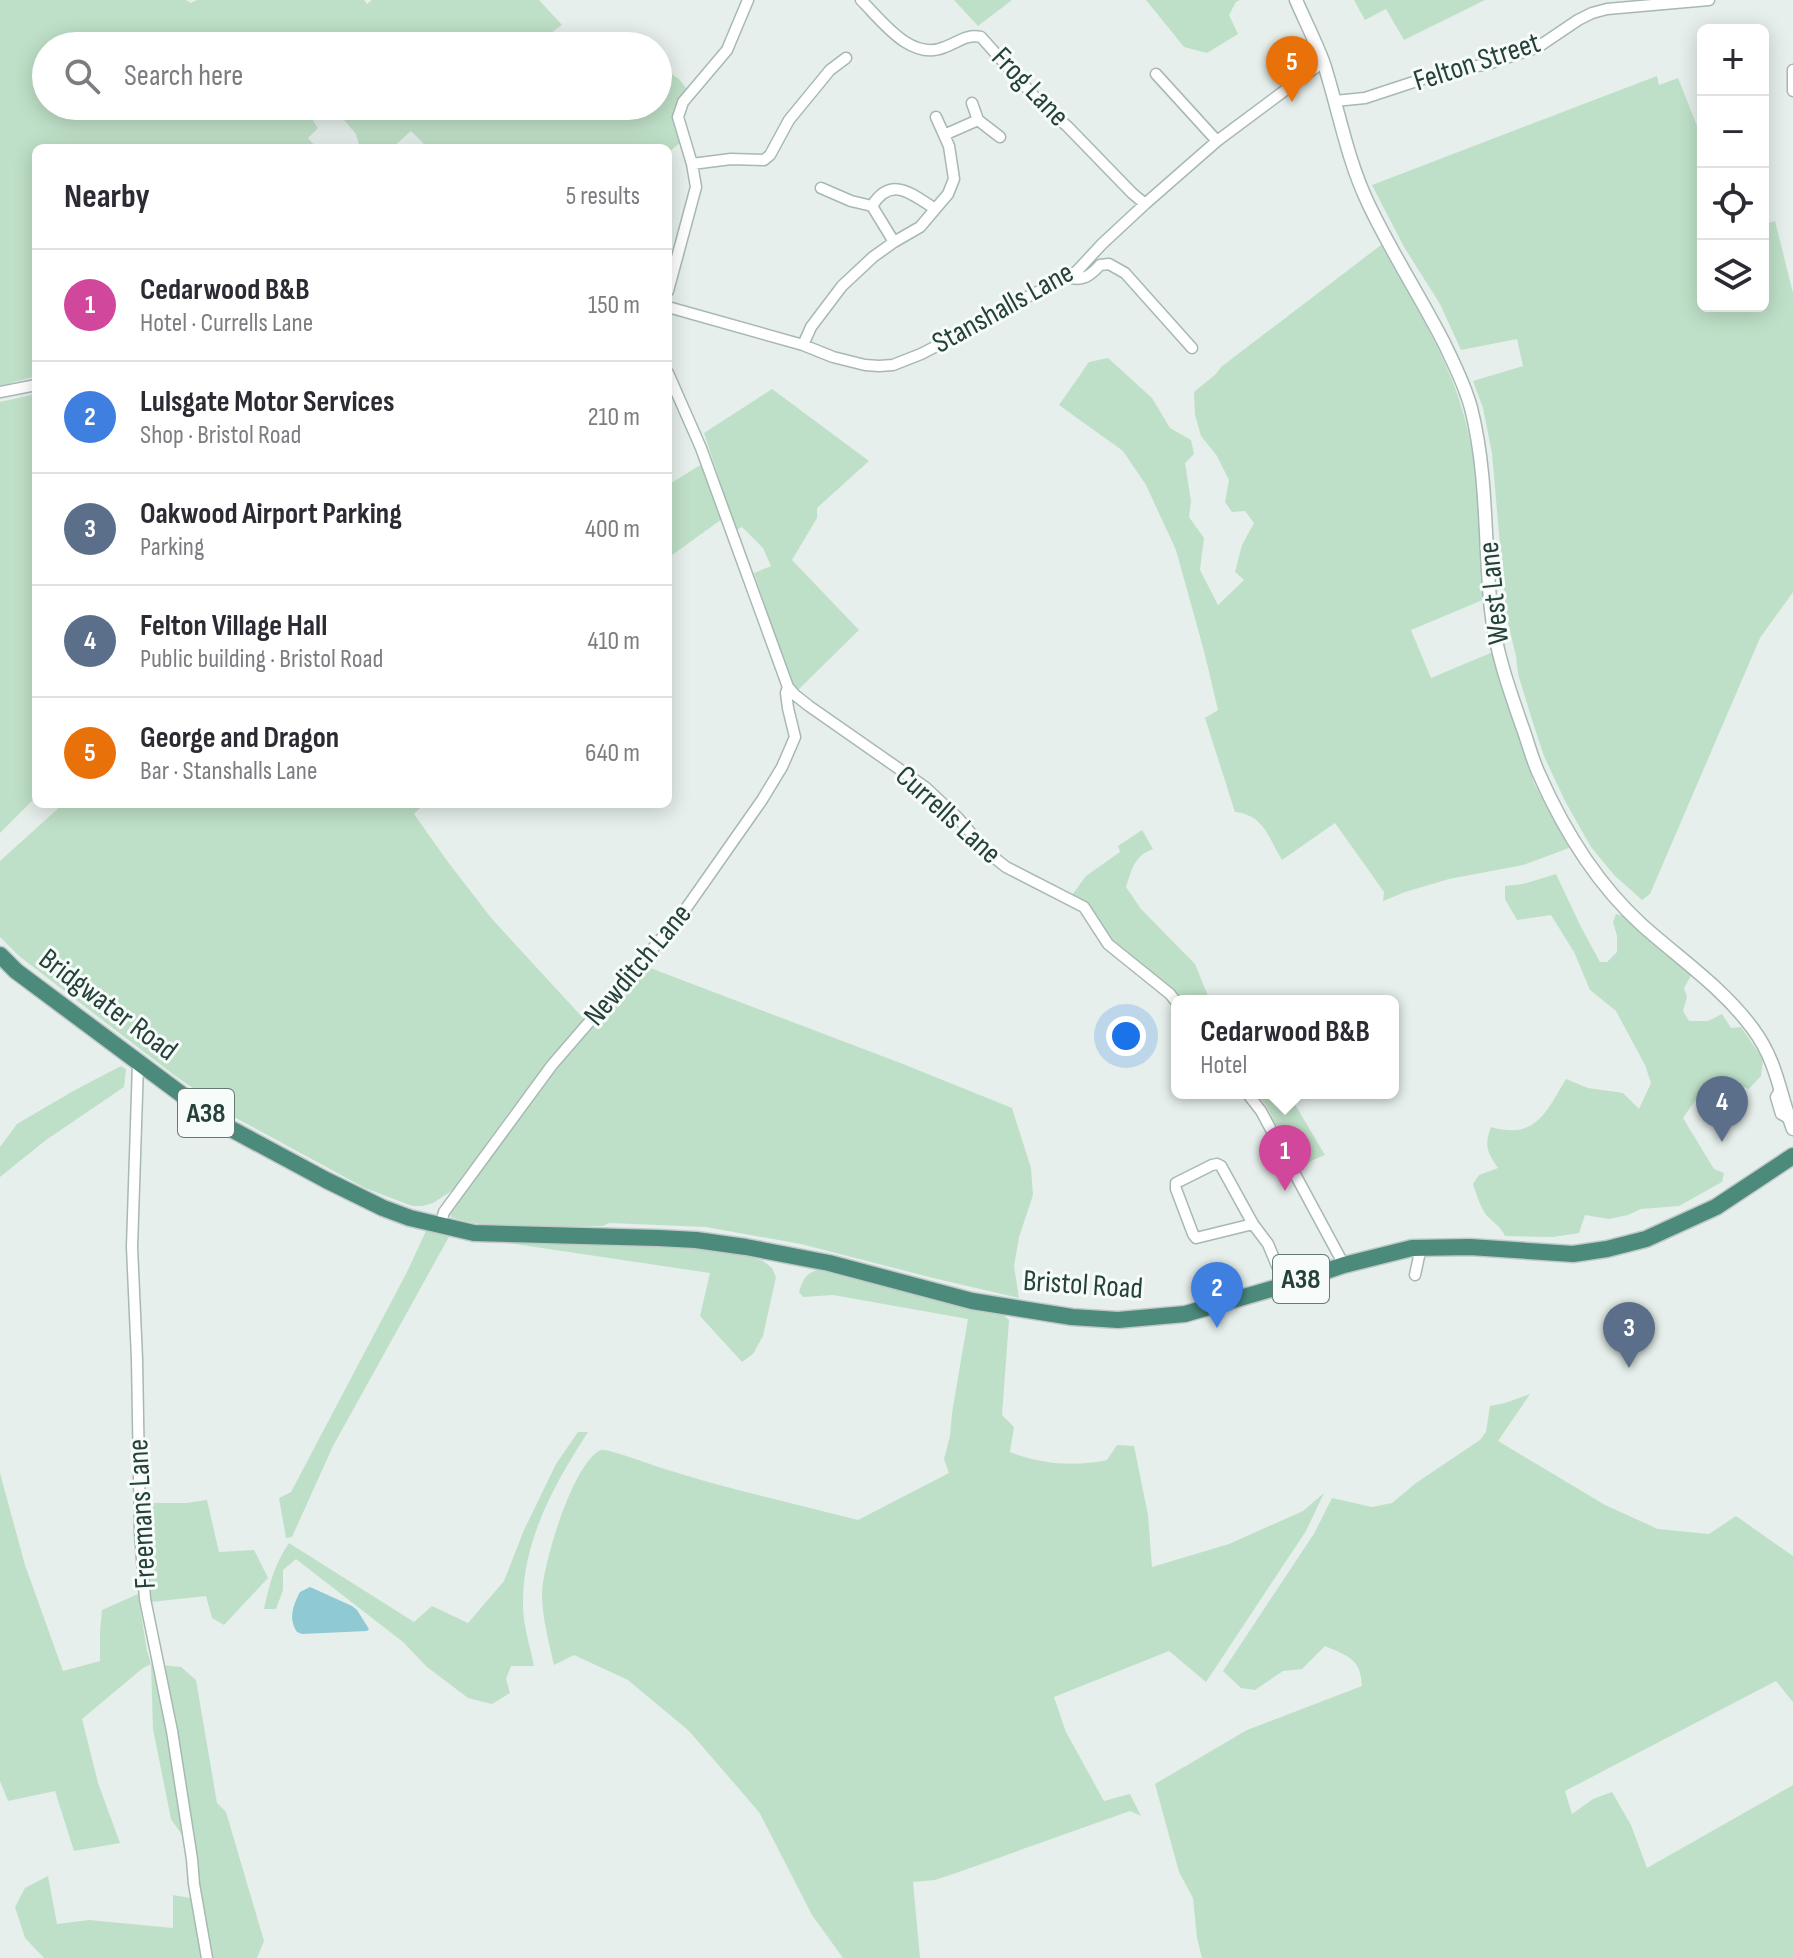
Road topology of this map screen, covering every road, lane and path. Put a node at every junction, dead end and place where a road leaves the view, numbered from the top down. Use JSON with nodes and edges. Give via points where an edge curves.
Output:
{"nodes":[{"id":1,"x":748,"y":0,"type":"edge"},
{"id":2,"x":861,"y":0,"type":"edge"},
{"id":3,"x":1296,"y":0,"type":"edge"},
{"id":4,"x":1709,"y":0,"type":"edge"},
{"id":5,"x":846,"y":58,"type":"dead end"},
{"id":6,"x":1323,"y":62,"type":"junction"},
{"id":7,"x":1793,"y":70,"type":"edge"},
{"id":8,"x":1156,"y":74,"type":"dead end"},
{"id":9,"x":1793,"y":91,"type":"edge"},
{"id":10,"x":1335,"y":101,"type":"junction"},
{"id":11,"x":972,"y":103,"type":"dead end"},
{"id":12,"x":936,"y":117,"type":"dead end"},
{"id":13,"x":978,"y":120,"type":"junction"},
{"id":14,"x":944,"y":135,"type":"junction"},
{"id":15,"x":1000,"y":137,"type":"dead end"},
{"id":16,"x":1217,"y":141,"type":"junction"},
{"id":17,"x":692,"y":164,"type":"junction"},
{"id":18,"x":821,"y":188,"type":"dead end"},
{"id":19,"x":1145,"y":204,"type":"junction"},
{"id":20,"x":872,"y":206,"type":"junction"},
{"id":21,"x":935,"y":209,"type":"junction"},
{"id":22,"x":894,"y":242,"type":"junction"},
{"id":23,"x":672,"y":276,"type":"edge"},
{"id":24,"x":1068,"y":277,"type":"junction"},
{"id":25,"x":672,"y":308,"type":"edge"},
{"id":26,"x":803,"y":345,"type":"junction"},
{"id":27,"x":1192,"y":348,"type":"dead end"},
{"id":28,"x":672,"y":382,"type":"edge"},
{"id":29,"x":32,"y":386,"type":"edge"},
{"id":30,"x":0,"y":392,"type":"edge"},
{"id":31,"x":788,"y":687,"type":"junction"},
{"id":32,"x":0,"y":955,"type":"edge"},
{"id":33,"x":1171,"y":995,"type":"edge"},
{"id":34,"x":138,"y":1064,"type":"junction"},
{"id":35,"x":1252,"y":1099,"type":"edge"},
{"id":36,"x":1791,"y":1124,"type":"edge"},
{"id":37,"x":1793,"y":1156,"type":"edge"},
{"id":38,"x":1253,"y":1224,"type":"junction"},
{"id":39,"x":440,"y":1226,"type":"junction"},
{"id":40,"x":1421,"y":1247,"type":"junction"},
{"id":41,"x":1344,"y":1265,"type":"junction"},
{"id":42,"x":1415,"y":1275,"type":"dead end"},
{"id":43,"x":1285,"y":1285,"type":"junction"},
{"id":44,"x":207,"y":1958,"type":"edge"}],
"edges":[{"from":1,"to":17,"type":"street","via":[[727,50],[683,102],[678,117]]},
{"from":2,"to":19,"type":"street","name":"Frog Lane","via":[[891,32],[921,51],[936,51],[971,35],[981,37],[1043,106]]},
{"from":3,"to":6,"type":"street","name":"West Lane"},
{"from":4,"to":10,"type":"street","name":"Felton Street","via":[[1607,9],[1578,20],[1538,47],[1488,64],[1444,72],[1365,98]]},
{"from":5,"to":17,"type":"street","via":[[789,120],[764,160]]},
{"from":6,"to":10,"type":"street","name":"West Lane"},
{"from":6,"to":16,"type":"street","name":"Stanshalls Lane"},
{"from":7,"to":9,"type":"street"},
{"from":8,"to":16,"type":"street"},
{"from":10,"to":36,"type":"street","name":"West Lane","via":[[1367,201],[1459,373],[1470,404],[1485,495],[1491,612],[1511,694],[1552,803],[1604,886],[1755,1031],[1769,1055]]},
{"from":11,"to":13,"type":"street"},
{"from":12,"to":14,"type":"street"},
{"from":13,"to":14,"type":"street"},
{"from":13,"to":15,"type":"street"},
{"from":14,"to":21,"type":"street","via":[[954,179]]},
{"from":16,"to":19,"type":"street","name":"Stanshalls Lane"},
{"from":17,"to":23,"type":"street","via":[[696,187]]},
{"from":18,"to":20,"type":"street"},
{"from":19,"to":24,"type":"street","name":"Stanshalls Lane"},
{"from":20,"to":21,"type":"street","via":[[879,195],[899,189]]},
{"from":20,"to":22,"type":"street"},
{"from":21,"to":22,"type":"street","via":[[920,227]]},
{"from":22,"to":26,"type":"street","via":[[842,286]]},
{"from":24,"to":26,"type":"street","name":"Stanshalls Lane","via":[[893,365],[865,365]]},
{"from":24,"to":27,"type":"street","via":[[1087,278],[1100,265],[1117,267]]},
{"from":25,"to":26,"type":"street","name":"Stanshalls Lane"},
{"from":28,"to":31,"type":"street","name":"Newditch Lane"},
{"from":29,"to":30,"type":"street"},
{"from":31,"to":33,"type":"street","name":"Currells Lane","via":[[925,787],[1006,867],[1084,907],[1108,944]]},
{"from":31,"to":39,"type":"street","name":"Newditch Lane","via":[[795,737],[762,800],[680,917],[534,1088],[444,1212]]},
{"from":32,"to":34,"type":"highway","name":"Bridgwater Road","number":"A38"},
{"from":34,"to":39,"type":"highway","name":"Bridgwater Road","number":"A38","via":[[220,1123],[326,1180],[383,1208]]},
{"from":34,"to":44,"type":"street","name":"Freemans Lane","via":[[132,1247],[145,1599],[172,1731]]},
{"from":35,"to":41,"type":"street"},
{"from":37,"to":40,"type":"highway","name":"Bristol Road","number":"A38","via":[[1716,1207],[1646,1239],[1607,1249],[1573,1254]]},
{"from":38,"to":38,"type":"street","via":[[1221,1166],[1212,1165],[1176,1183],[1196,1238]]},
{"from":38,"to":43,"type":"street"},
{"from":39,"to":43,"type":"highway","name":"Bristol Road","number":"A38","via":[[485,1234],[658,1238],[746,1247],[972,1301],[1105,1320],[1185,1314]]},
{"from":40,"to":41,"type":"highway","name":"Bristol Road","number":"A38"},
{"from":40,"to":42,"type":"street"},
{"from":41,"to":43,"type":"highway","name":"Bristol Road","number":"A38"}]}
